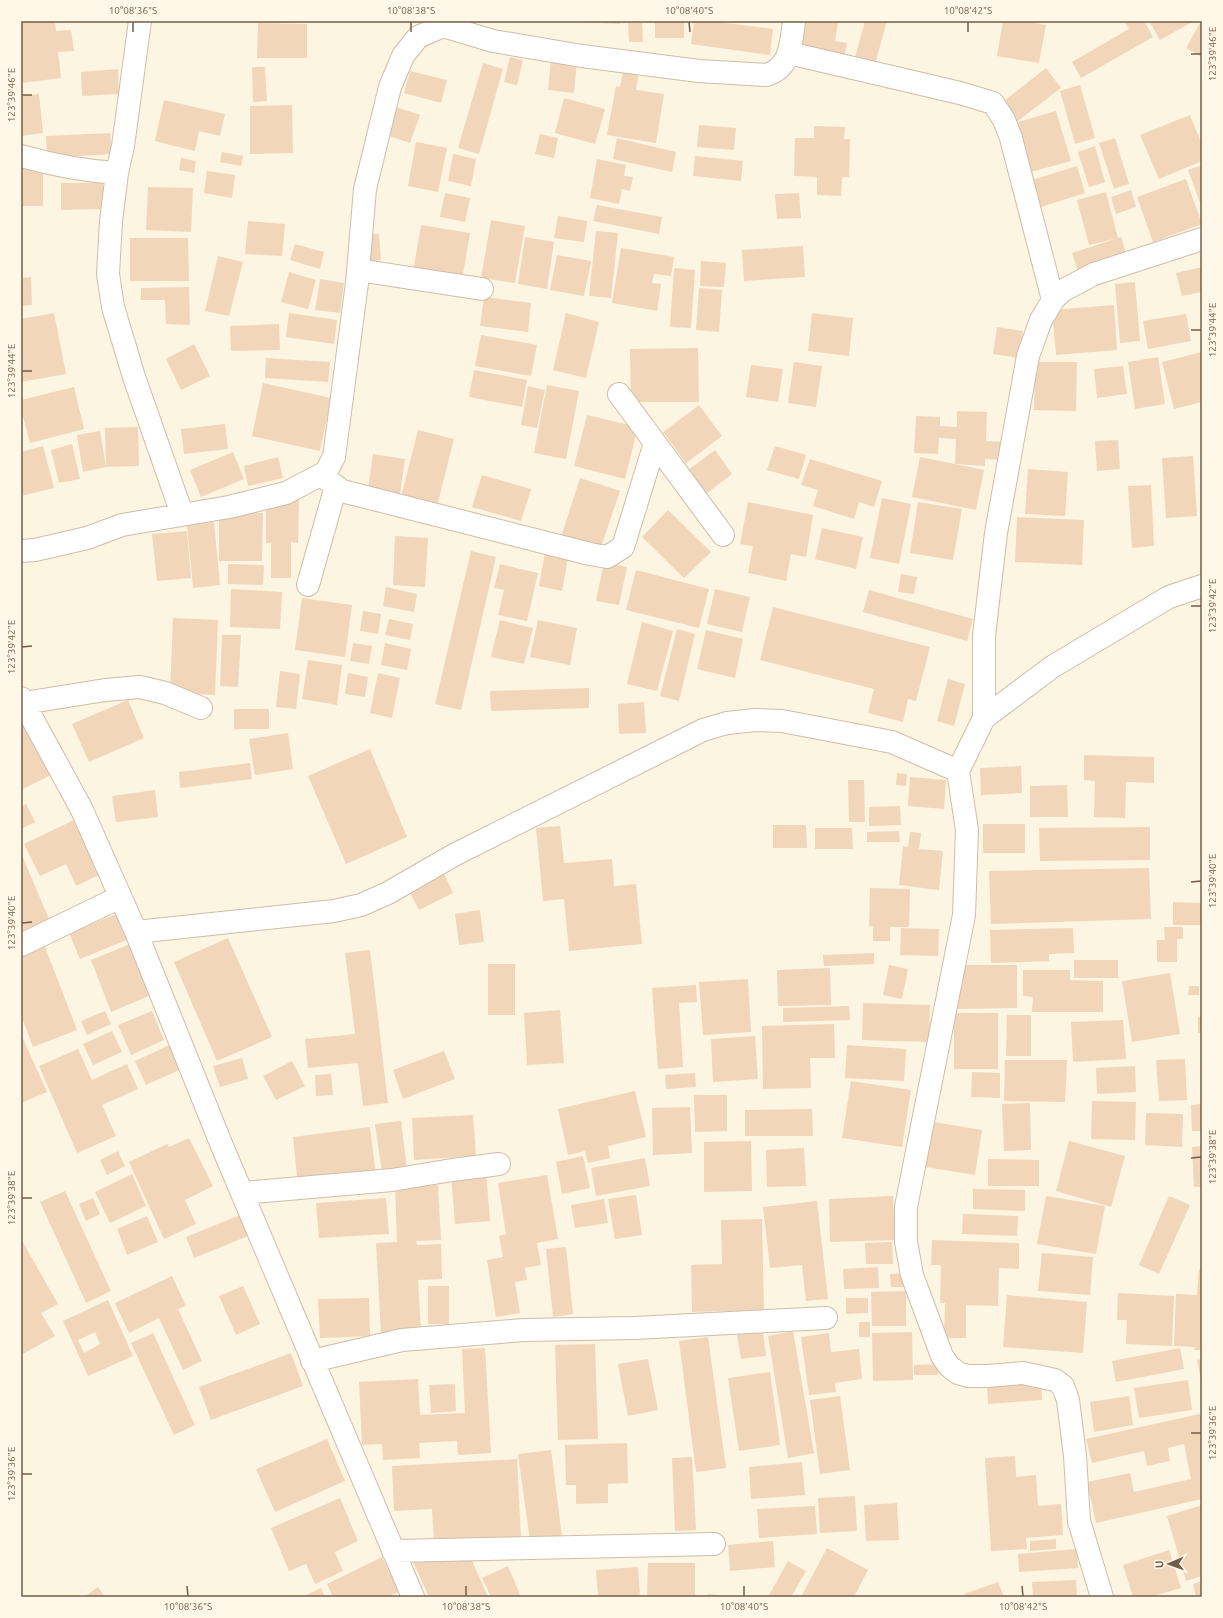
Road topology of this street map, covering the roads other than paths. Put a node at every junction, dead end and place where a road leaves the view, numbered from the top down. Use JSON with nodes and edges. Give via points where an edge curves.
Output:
{"nodes":[{"id":1,"x":140,"y":21,"type":"edge"},
{"id":2,"x":794,"y":21,"type":"edge"},
{"id":3,"x":444,"y":23,"type":"edge"},
{"id":4,"x":789,"y":53,"type":"junction"},
{"id":5,"x":21,"y":156,"type":"edge"},
{"id":6,"x":117,"y":173,"type":"junction"},
{"id":7,"x":1202,"y":239,"type":"edge"},
{"id":8,"x":358,"y":270,"type":"junction"},
{"id":9,"x":482,"y":288,"type":"dead end"},
{"id":10,"x":1052,"y":300,"type":"junction"},
{"id":11,"x":619,"y":394,"type":"dead end"},
{"id":12,"x":655,"y":443,"type":"junction"},
{"id":13,"x":328,"y":480,"type":"junction"},
{"id":14,"x":182,"y":514,"type":"junction"},
{"id":15,"x":722,"y":535,"type":"dead end"},
{"id":16,"x":21,"y":551,"type":"edge"},
{"id":17,"x":308,"y":586,"type":"dead end"},
{"id":18,"x":1202,"y":586,"type":"edge"},
{"id":19,"x":22,"y":700,"type":"edge"},
{"id":20,"x":201,"y":708,"type":"dead end"},
{"id":21,"x":984,"y":718,"type":"junction"},
{"id":22,"x":958,"y":771,"type":"junction"},
{"id":23,"x":120,"y":897,"type":"junction"},
{"id":24,"x":136,"y":932,"type":"junction"},
{"id":25,"x":21,"y":945,"type":"edge"},
{"id":26,"x":499,"y":1164,"type":"dead end"},
{"id":27,"x":243,"y":1193,"type":"junction"},
{"id":28,"x":826,"y":1318,"type":"dead end"},
{"id":29,"x":312,"y":1361,"type":"junction"},
{"id":30,"x":714,"y":1544,"type":"dead end"},
{"id":31,"x":393,"y":1551,"type":"junction"},
{"id":32,"x":413,"y":1597,"type":"edge"},
{"id":33,"x":1102,"y":1597,"type":"edge"}],
"edges":[{"from":1,"to":6,"type":"street"},
{"from":2,"to":4,"type":"street"},
{"from":3,"to":4,"type":"street","via":[[493,41],[582,56],[699,71],[766,75],[778,69]]},
{"from":3,"to":8,"type":"street","via":[[418,37],[403,56],[390,87],[365,189]]},
{"from":4,"to":10,"type":"street","via":[[960,93],[992,103],[1004,120],[1011,138]]},
{"from":5,"to":6,"type":"street","via":[[89,172]]},
{"from":6,"to":14,"type":"street","via":[[108,274],[113,307],[134,377]]},
{"from":7,"to":10,"type":"street","via":[[1094,274],[1062,291]]},
{"from":8,"to":9,"type":"street"},
{"from":8,"to":13,"type":"street","via":[[334,456],[326,472]]},
{"from":10,"to":21,"type":"street","via":[[1041,320],[1028,356],[996,533],[984,636]]},
{"from":11,"to":12,"type":"street"},
{"from":12,"to":13,"type":"street","via":[[623,547],[607,557],[342,491]]},
{"from":12,"to":15,"type":"street"},
{"from":13,"to":14,"type":"street","via":[[315,477],[286,493],[229,507]]},
{"from":13,"to":17,"type":"street"},
{"from":14,"to":16,"type":"street","via":[[122,525],[87,538]]},
{"from":18,"to":21,"type":"street","via":[[1169,597],[1052,667]]},
{"from":19,"to":20,"type":"street","via":[[140,687],[165,693]]},
{"from":19,"to":23,"type":"street","via":[[82,810]]},
{"from":21,"to":22,"type":"street"},
{"from":22,"to":24,"type":"street","via":[[892,742],[782,721],[727,723],[703,730],[454,855],[388,893],[361,905],[334,911]]},
{"from":22,"to":33,"type":"street","via":[[967,830],[964,914],[906,1208],[906,1242],[912,1275],[942,1356],[949,1366],[958,1373],[968,1376],[1023,1373],[1055,1380],[1063,1386],[1068,1400],[1074,1449],[1079,1521]]},
{"from":23,"to":24,"type":"street"},
{"from":23,"to":25,"type":"street"},
{"from":24,"to":27,"type":"street"},
{"from":26,"to":27,"type":"street","via":[[392,1180]]},
{"from":27,"to":29,"type":"street"},
{"from":28,"to":29,"type":"street","via":[[635,1328],[524,1330],[402,1340]]},
{"from":29,"to":31,"type":"street"},
{"from":30,"to":31,"type":"street"},
{"from":31,"to":32,"type":"street"}]}
